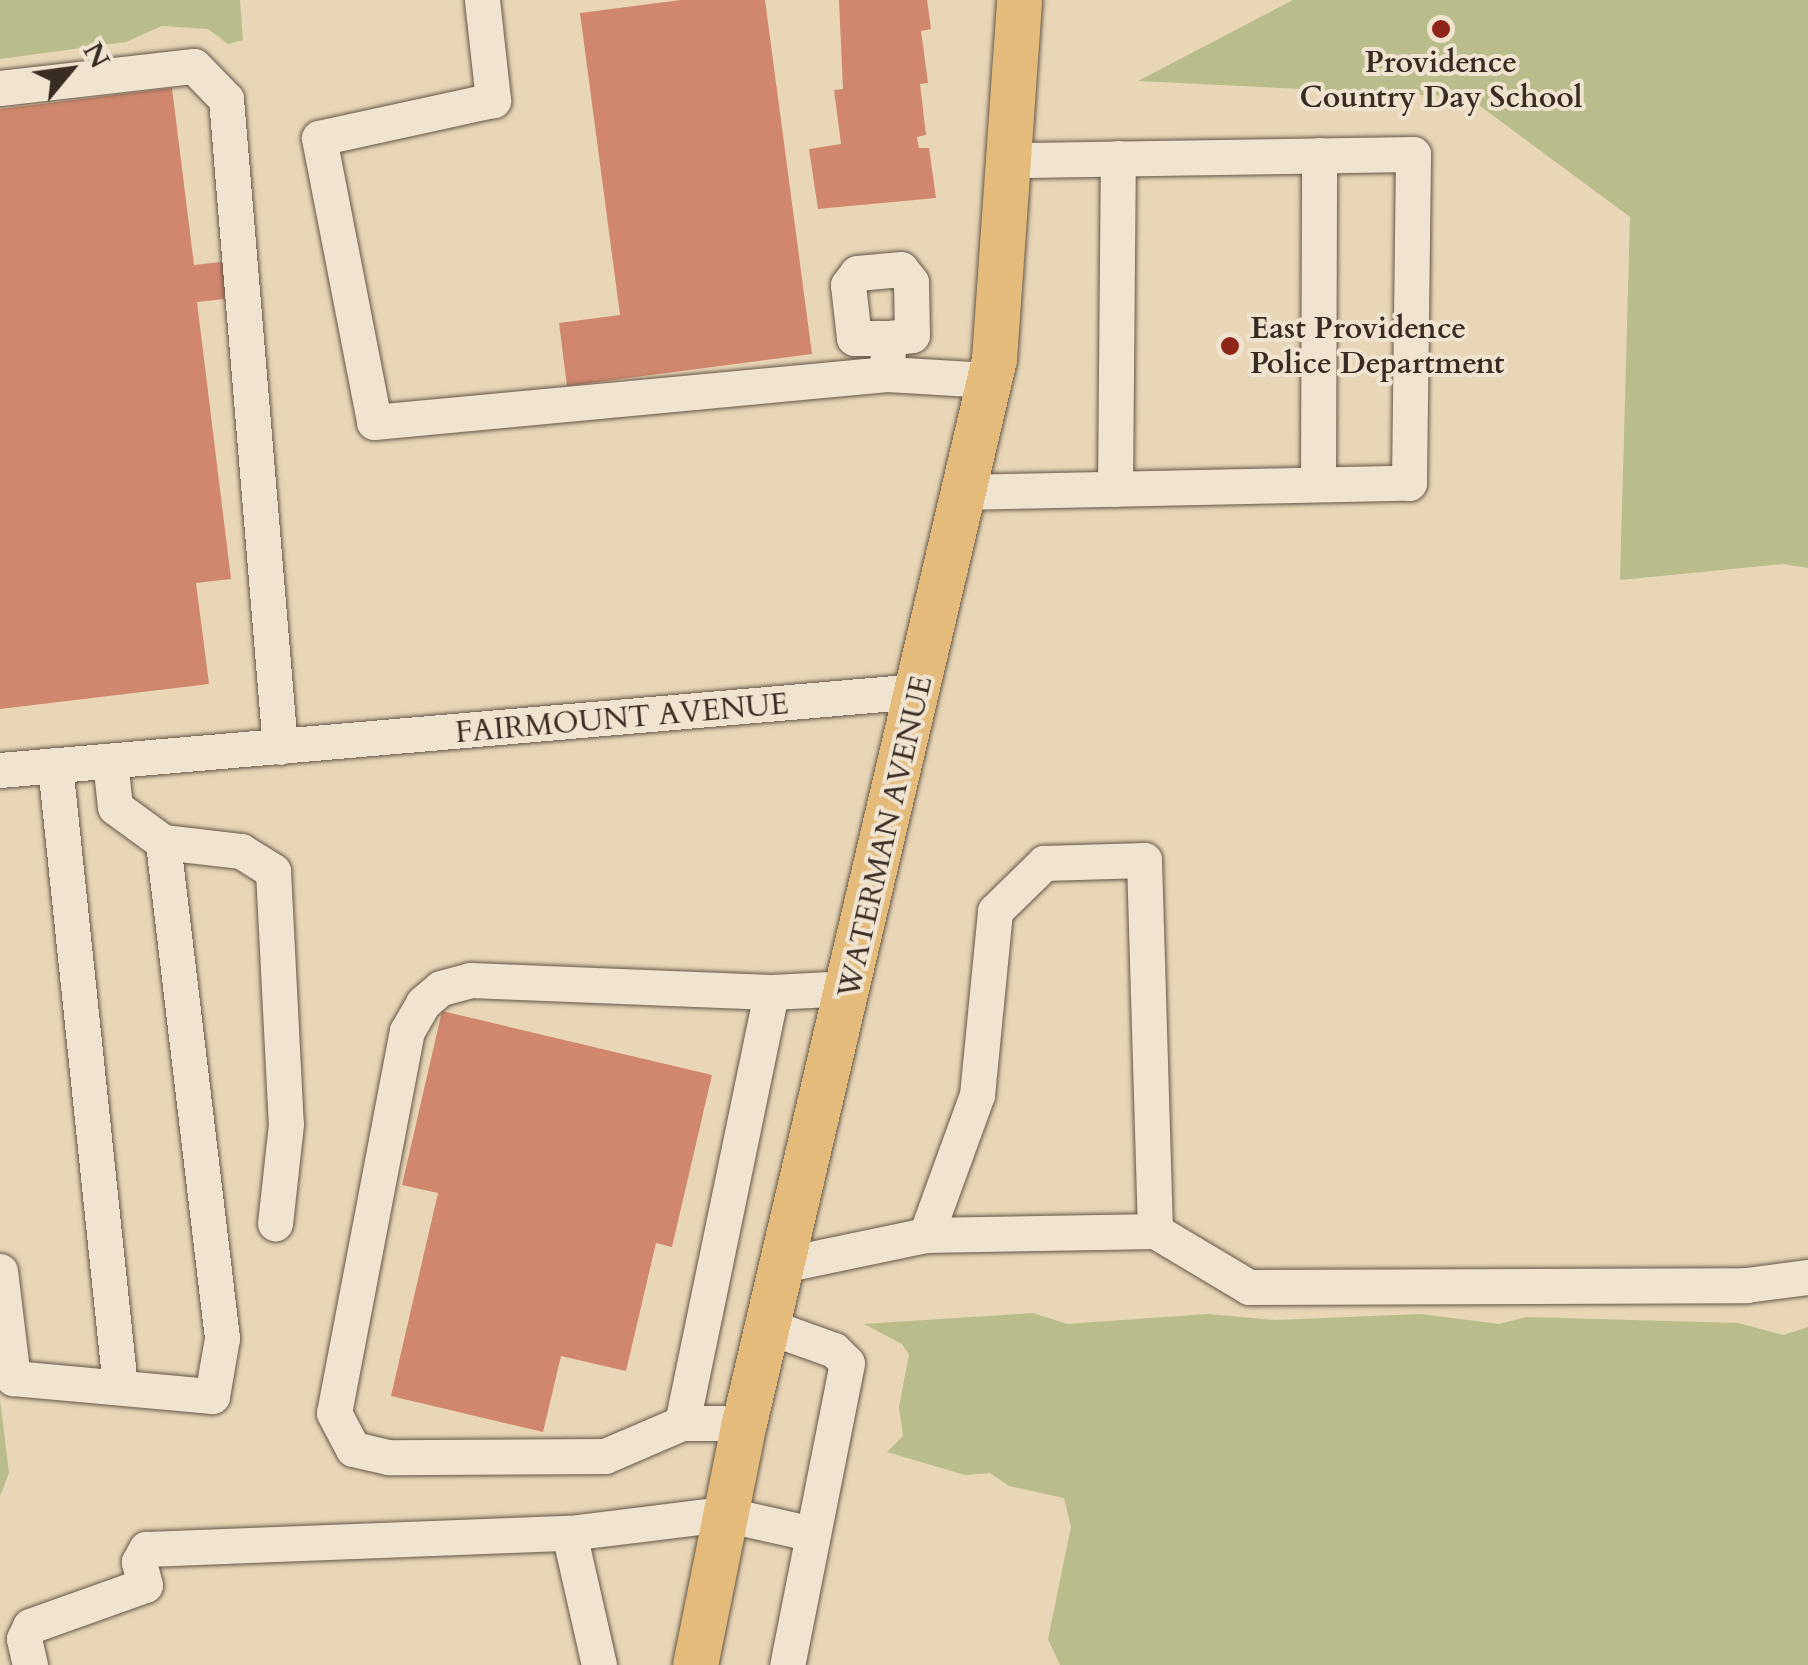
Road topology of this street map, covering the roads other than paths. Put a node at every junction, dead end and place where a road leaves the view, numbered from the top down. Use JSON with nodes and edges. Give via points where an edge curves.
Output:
{"nodes":[{"id":1,"x":482,"y":0,"type":"edge"},
{"id":2,"x":1019,"y":0,"type":"edge"},
{"id":3,"x":0,"y":88,"type":"edge"},
{"id":4,"x":1319,"y":155,"type":"junction"},
{"id":5,"x":1118,"y":158,"type":"junction"},
{"id":6,"x":1010,"y":160,"type":"junction"},
{"id":7,"x":888,"y":338,"type":"dead end"},
{"id":8,"x":887,"y":374,"type":"junction"},
{"id":9,"x":990,"y":380,"type":"junction"},
{"id":10,"x":1318,"y":484,"type":"junction"},
{"id":11,"x":1115,"y":489,"type":"junction"},
{"id":12,"x":965,"y":492,"type":"junction"},
{"id":13,"x":918,"y":691,"type":"junction"},
{"id":14,"x":280,"y":747,"type":"junction"},
{"id":15,"x":110,"y":761,"type":"junction"},
{"id":16,"x":55,"y":766,"type":"junction"},
{"id":17,"x":0,"y":770,"type":"edge"},
{"id":18,"x":164,"y":842,"type":"junction"},
{"id":19,"x":850,"y":988,"type":"junction"},
{"id":20,"x":770,"y":992,"type":"junction"},
{"id":21,"x":275,"y":1222,"type":"dead end"},
{"id":22,"x":1156,"y":1232,"type":"junction"},
{"id":23,"x":926,"y":1236,"type":"junction"},
{"id":24,"x":782,"y":1265,"type":"junction"},
{"id":25,"x":0,"y":1271,"type":"edge"},
{"id":26,"x":1808,"y":1278,"type":"edge"},
{"id":27,"x":767,"y":1326,"type":"junction"},
{"id":28,"x":120,"y":1388,"type":"junction"},
{"id":29,"x":682,"y":1422,"type":"junction"},
{"id":30,"x":744,"y":1423,"type":"junction"},
{"id":31,"x":724,"y":1514,"type":"junction"},
{"id":32,"x":569,"y":1533,"type":"junction"},
{"id":33,"x":813,"y":1534,"type":"junction"},
{"id":34,"x":30,"y":1665,"type":"edge"},
{"id":35,"x":599,"y":1665,"type":"edge"},
{"id":36,"x":695,"y":1665,"type":"edge"},
{"id":37,"x":787,"y":1665,"type":"edge"}],
"edges":[{"from":1,"to":8,"type":"street","via":[[493,100],[319,138],[374,422]]},
{"from":2,"to":6,"type":"main road","name":"WATERMAN AVENUE"},
{"from":3,"to":14,"type":"street","via":[[194,66],[226,99]]},
{"from":4,"to":5,"type":"street"},
{"from":4,"to":10,"type":"street"},
{"from":4,"to":10,"type":"street","via":[[1413,154],[1409,483]]},
{"from":5,"to":6,"type":"street"},
{"from":5,"to":11,"type":"street"},
{"from":6,"to":9,"type":"main road","name":"WATERMAN AVENUE"},
{"from":7,"to":8,"type":"street"},
{"from":8,"to":9,"type":"street"},
{"from":9,"to":12,"type":"main road","name":"WATERMAN AVENUE"},
{"from":10,"to":11,"type":"street"},
{"from":11,"to":12,"type":"street"},
{"from":12,"to":13,"type":"main road","name":"WATERMAN AVENUE"},
{"from":13,"to":14,"type":"street","name":"FAIRMOUNT AVENUE","via":[[413,739],[324,738]]},
{"from":13,"to":19,"type":"main road","name":"WATERMAN AVENUE"},
{"from":14,"to":15,"type":"street","name":"FAIRMOUNT AVENUE"},
{"from":15,"to":16,"type":"street","name":"FAIRMOUNT AVENUE"},
{"from":15,"to":18,"type":"street","via":[[116,807]]},
{"from":16,"to":17,"type":"street","name":"FAIRMOUNT AVENUE"},
{"from":16,"to":28,"type":"street"},
{"from":18,"to":21,"type":"street","via":[[241,851],[274,871],[286,1124]]},
{"from":18,"to":28,"type":"street","via":[[222,1338],[212,1396]]},
{"from":19,"to":20,"type":"street"},
{"from":19,"to":24,"type":"main road","name":"WATERMAN AVENUE"},
{"from":20,"to":29,"type":"street"},
{"from":20,"to":29,"type":"street","via":[[470,980],[441,988],[423,1003],[408,1031],[334,1413],[353,1449],[388,1457],[605,1456]]},
{"from":22,"to":23,"type":"street"},
{"from":22,"to":23,"type":"street","via":[[1144,860],[1044,863],[994,911],[977,1096]]},
{"from":22,"to":26,"type":"street","via":[[1249,1287],[1746,1285]]},
{"from":23,"to":24,"type":"street"},
{"from":24,"to":27,"type":"main road","name":"WATERMAN AVENUE"},
{"from":25,"to":28,"type":"street","via":[[13,1378]]},
{"from":27,"to":30,"type":"main road","name":"WATERMAN AVENUE"},
{"from":27,"to":33,"type":"street","via":[[834,1350],[847,1363]]},
{"from":29,"to":30,"type":"street"},
{"from":30,"to":31,"type":"main road","name":"WATERMAN AVENUE"},
{"from":31,"to":32,"type":"street"},
{"from":31,"to":33,"type":"street"},
{"from":31,"to":36,"type":"main road","name":"WATERMAN AVENUE"},
{"from":32,"to":34,"type":"street","via":[[146,1549],[139,1562],[144,1586],[30,1626],[24,1639]]},
{"from":32,"to":35,"type":"street"},
{"from":33,"to":37,"type":"street"}]}
